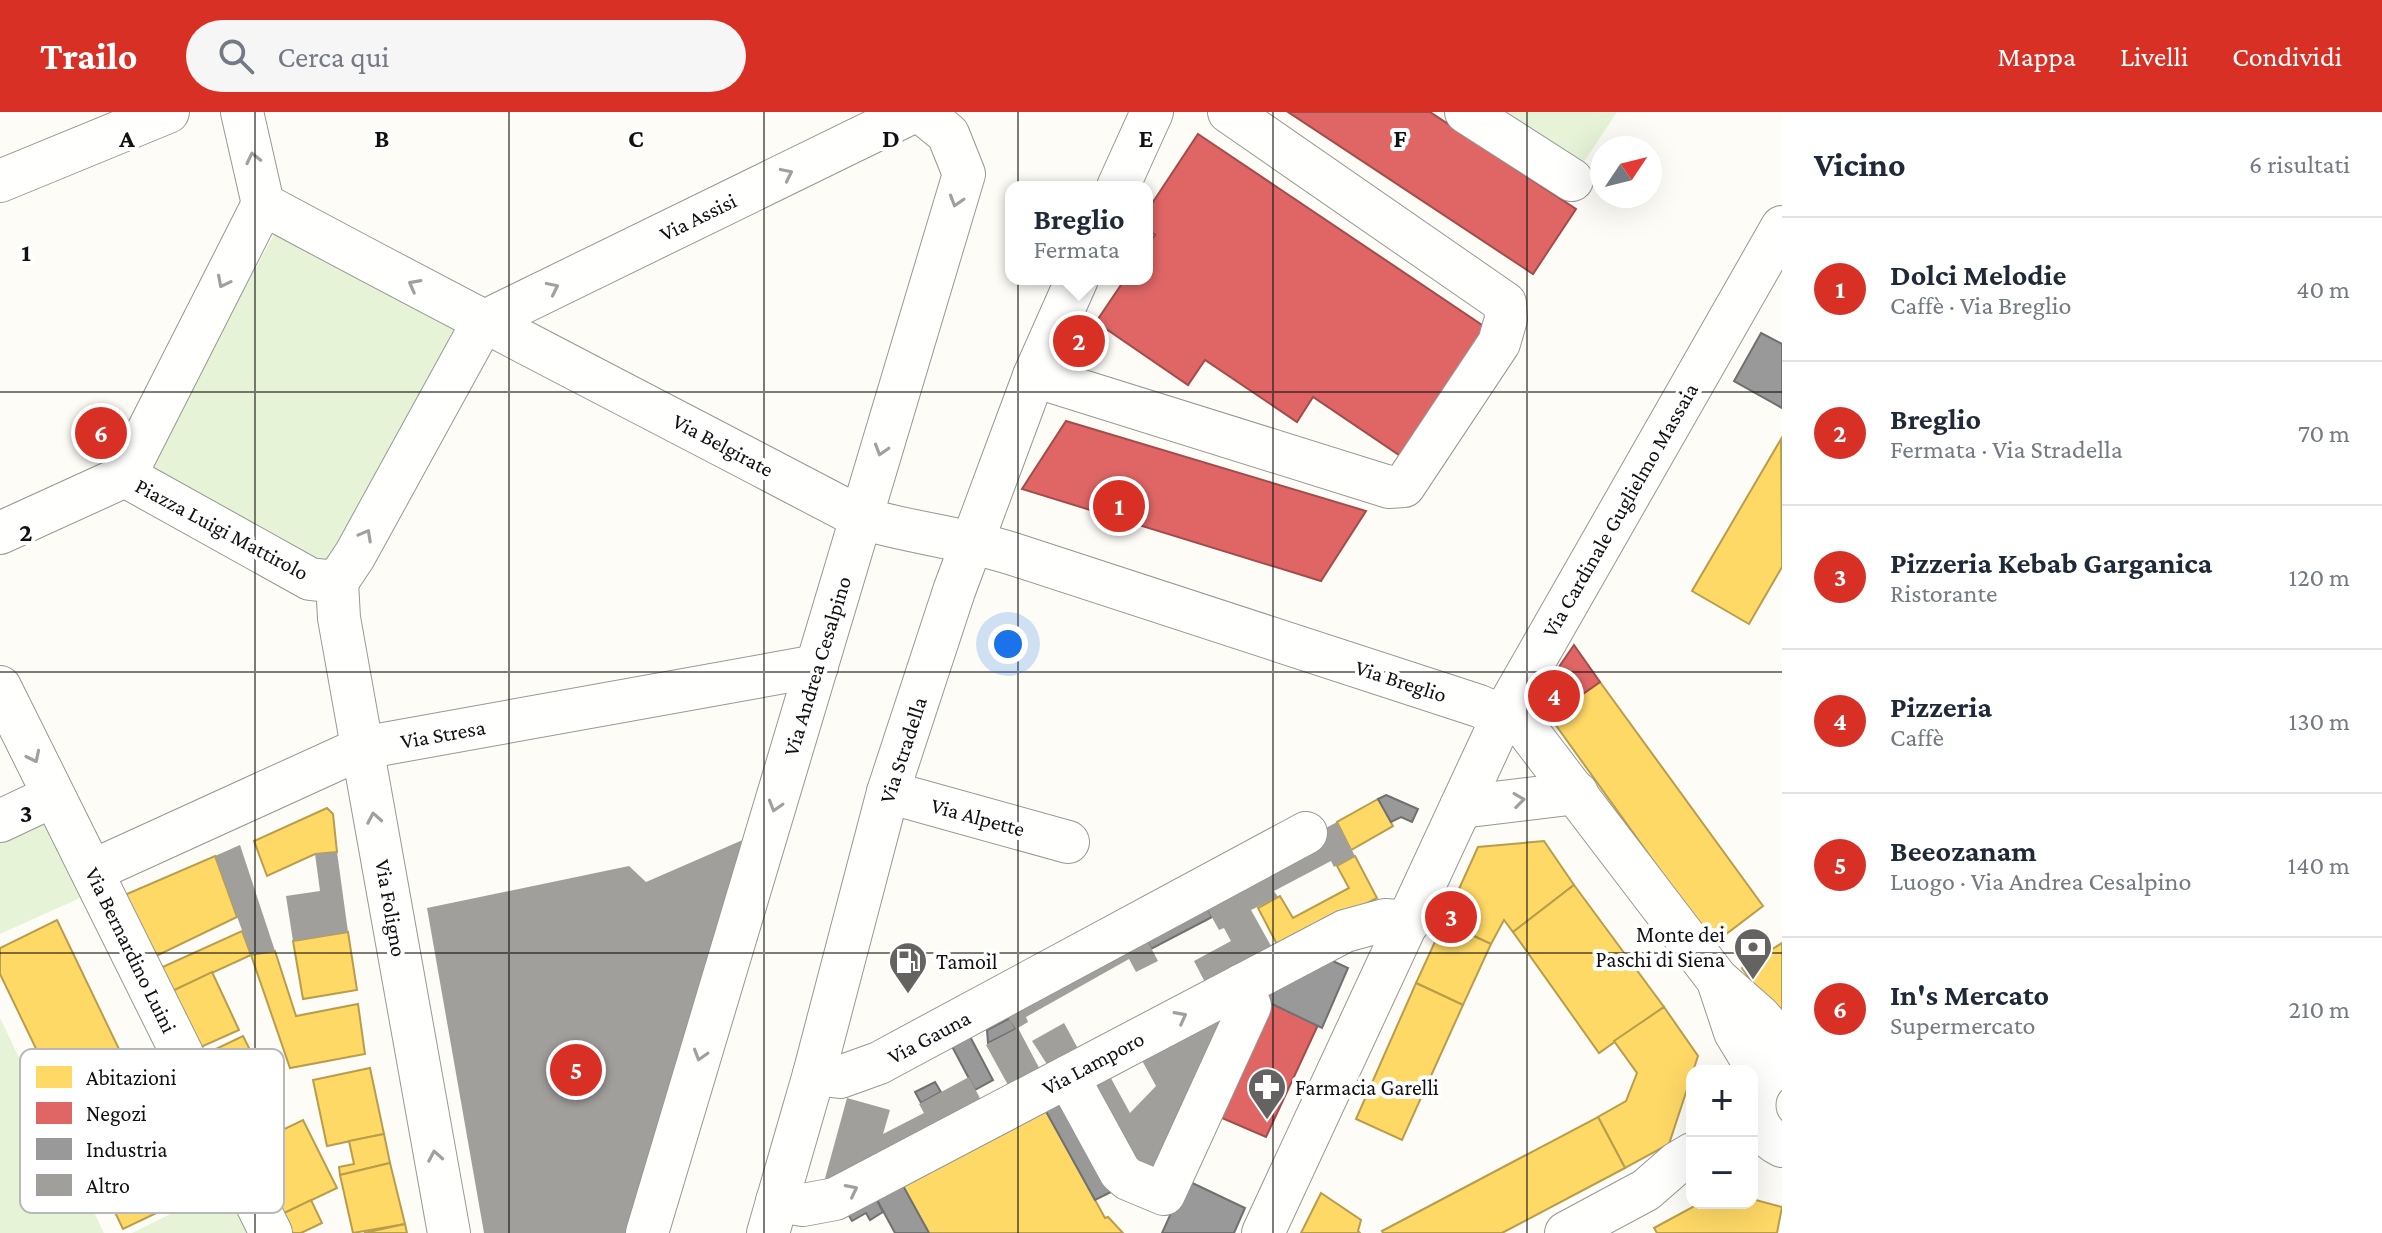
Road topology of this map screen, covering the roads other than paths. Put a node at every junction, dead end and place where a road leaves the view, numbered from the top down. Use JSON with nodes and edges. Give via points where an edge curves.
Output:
{"nodes":[{"id":1,"x":168,"y":112,"type":"edge"},
{"id":2,"x":242,"y":112,"type":"edge"},
{"id":3,"x":913,"y":112,"type":"edge"},
{"id":4,"x":921,"y":112,"type":"edge"},
{"id":5,"x":1152,"y":112,"type":"edge"},
{"id":6,"x":1229,"y":112,"type":"edge"},
{"id":7,"x":1466,"y":112,"type":"edge"},
{"id":8,"x":1572,"y":180,"type":"dead end"},
{"id":9,"x":0,"y":181,"type":"edge"},
{"id":10,"x":1121,"y":181,"type":"edge"},
{"id":11,"x":263,"y":204,"type":"junction"},
{"id":12,"x":1782,"y":227,"type":"edge"},
{"id":13,"x":1074,"y":285,"type":"edge"},
{"id":14,"x":483,"y":322,"type":"junction"},
{"id":15,"x":1034,"y":376,"type":"junction"},
{"id":16,"x":125,"y":476,"type":"junction"},
{"id":17,"x":861,"y":518,"type":"junction"},
{"id":18,"x":0,"y":533,"type":"edge"},
{"id":19,"x":972,"y":542,"type":"junction"},
{"id":20,"x":337,"y":582,"type":"junction"},
{"id":21,"x":817,"y":666,"type":"junction"},
{"id":22,"x":0,"y":687,"type":"edge"},
{"id":23,"x":1503,"y":716,"type":"junction"},
{"id":24,"x":362,"y":748,"type":"junction"},
{"id":25,"x":888,"y":792,"type":"junction"},
{"id":26,"x":1577,"y":793,"type":"junction"},
{"id":27,"x":53,"y":796,"type":"junction"},
{"id":28,"x":1461,"y":807,"type":"junction"},
{"id":29,"x":0,"y":821,"type":"edge"},
{"id":30,"x":1306,"y":833,"type":"dead end"},
{"id":31,"x":1068,"y":842,"type":"dead end"},
{"id":32,"x":92,"y":871,"type":"junction"},
{"id":33,"x":1409,"y":922,"type":"junction"},
{"id":34,"x":1717,"y":979,"type":"junction"},
{"id":35,"x":1242,"y":985,"type":"junction"},
{"id":36,"x":1782,"y":1042,"type":"edge"},
{"id":37,"x":180,"y":1049,"type":"edge"},
{"id":38,"x":814,"y":1074,"type":"junction"},
{"id":39,"x":1068,"y":1077,"type":"junction"},
{"id":40,"x":1762,"y":1089,"type":"edge"},
{"id":41,"x":1771,"y":1147,"type":"edge"},
{"id":42,"x":1686,"y":1158,"type":"edge"},
{"id":43,"x":1686,"y":1183,"type":"edge"},
{"id":44,"x":1646,"y":1190,"type":"junction"},
{"id":45,"x":261,"y":1213,"type":"edge"},
{"id":46,"x":772,"y":1217,"type":"edge"},
{"id":47,"x":271,"y":1233,"type":"edge"},
{"id":48,"x":449,"y":1233,"type":"edge"},
{"id":49,"x":647,"y":1233,"type":"edge"},
{"id":50,"x":1263,"y":1233,"type":"edge"},
{"id":51,"x":1566,"y":1233,"type":"edge"}],
"edges":[{"from":1,"to":9,"type":"street"},
{"from":11,"to":2,"type":"street","one_way":true},
{"from":14,"to":3,"type":"street","name":"Via Assisi","one_way":true},
{"from":4,"to":17,"type":"street","name":"Via Andrea Cesalpino","one_way":true,"via":[[948,134],[964,174]]},
{"from":5,"to":10,"type":"street"},
{"from":6,"to":15,"type":"street","via":[[1505,303],[1499,343],[1404,486],[1389,487]]},
{"from":7,"to":8,"type":"street"},
{"from":14,"to":11,"type":"street","one_way":true},
{"from":11,"to":16,"type":"street","name":"Piazza Luigi Mattirolo","one_way":true},
{"from":12,"to":23,"type":"street","name":"Via Cardinale Guglielmo Massaia"},
{"from":13,"to":15,"type":"street","name":"Via Stradella"},
{"from":14,"to":17,"type":"street","name":"Via Belgirate"},
{"from":20,"to":14,"type":"street","name":"Piazza Luigi Mattirolo","one_way":true},
{"from":15,"to":19,"type":"street","name":"Via Stradella"},
{"from":16,"to":18,"type":"street"},
{"from":16,"to":20,"type":"street","name":"Piazza Luigi Mattirolo","via":[[310,579]]},
{"from":17,"to":19,"type":"street","name":"Via Belgirate"},
{"from":17,"to":21,"type":"street","name":"Via Andrea Cesalpino"},
{"from":19,"to":23,"type":"street","name":"Via Breglio"},
{"from":19,"to":25,"type":"street","name":"Via Stradella"},
{"from":20,"to":24,"type":"street","name":"Via Foligno"},
{"from":21,"to":24,"type":"street","name":"Via Stresa"},
{"from":21,"to":49,"type":"street","name":"Via Andrea Cesalpino","one_way":true},
{"from":22,"to":27,"type":"street","name":"Via Bernardino Luini","one_way":true},
{"from":23,"to":26,"type":"street","name":"Via Breglio","via":[[1524,726]]},
{"from":23,"to":28,"type":"street","name":"Via Cardinale Guglielmo Massaia"},
{"from":24,"to":32,"type":"street","name":"Via Stresa"},
{"from":48,"to":24,"type":"street","name":"Via Foligno","one_way":true},
{"from":25,"to":31,"type":"street","name":"Via Alpette"},
{"from":25,"to":38,"type":"street","name":"Via Stradella"},
{"from":28,"to":26,"type":"street","one_way":true},
{"from":26,"to":34,"type":"street","name":"Via Breglio"},
{"from":27,"to":29,"type":"street"},
{"from":27,"to":32,"type":"street","name":"Via Bernardino Luini"},
{"from":28,"to":33,"type":"street","name":"Via Cardinale Guglielmo Massaia"},
{"from":30,"to":38,"type":"street","name":"Via Gauna","via":[[864,1070],[840,1077]]},
{"from":32,"to":37,"type":"street","name":"Via Bernardino Luini"},
{"from":33,"to":35,"type":"street","name":"Via Lamporo","via":[[1385,920],[1345,931]]},
{"from":33,"to":50,"type":"street","name":"Via Cardinale Guglielmo Massaia"},
{"from":34,"to":36,"type":"street","name":"Via Breglio"},
{"from":34,"to":40,"type":"street","name":"Via Breglio"},
{"from":39,"to":35,"type":"street","name":"Via Lamporo","one_way":true},
{"from":35,"to":39,"type":"street","via":[[1250,1006],[1164,1194],[1124,1176]]},
{"from":38,"to":46,"type":"street","name":"Via Stradella"},
{"from":46,"to":39,"type":"street","name":"Via Lamporo","one_way":true,"via":[[835,1199]]},
{"from":40,"to":41,"type":"street","name":"Via Breglio","via":[[1761,1130]]},
{"from":42,"to":44,"type":"street"},
{"from":43,"to":44,"type":"street"},
{"from":44,"to":51,"type":"street"},
{"from":45,"to":47,"type":"street","name":"Via Bernardino Luini"}]}
